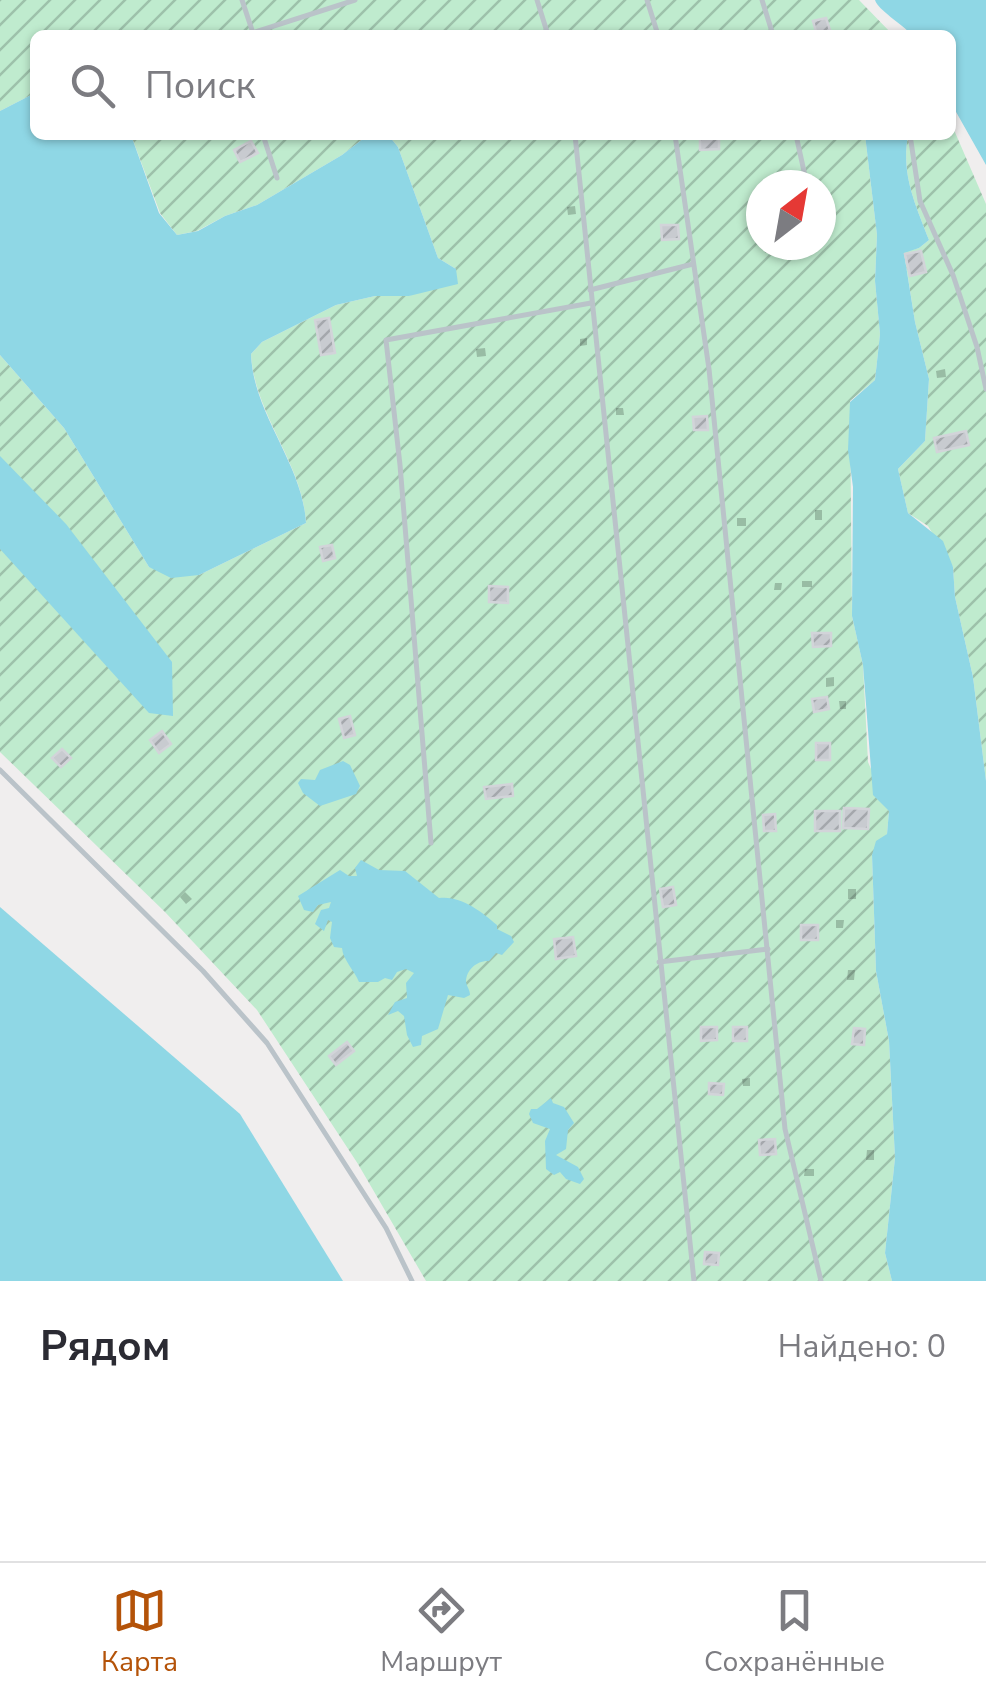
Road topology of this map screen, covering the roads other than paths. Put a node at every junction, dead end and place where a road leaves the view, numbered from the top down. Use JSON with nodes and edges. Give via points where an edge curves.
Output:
{"nodes":[{"id":1,"x":242,"y":0,"type":"edge"},
{"id":2,"x":354,"y":0,"type":"edge"},
{"id":3,"x":536,"y":0,"type":"edge"},
{"id":4,"x":647,"y":0,"type":"edge"},
{"id":5,"x":762,"y":0,"type":"edge"},
{"id":6,"x":248,"y":30,"type":"edge"},
{"id":7,"x":259,"y":30,"type":"edge"},
{"id":8,"x":546,"y":30,"type":"edge"},
{"id":9,"x":656,"y":30,"type":"edge"},
{"id":10,"x":771,"y":30,"type":"edge"},
{"id":11,"x":265,"y":140,"type":"edge"},
{"id":12,"x":575,"y":140,"type":"edge"},
{"id":13,"x":677,"y":140,"type":"edge"},
{"id":14,"x":797,"y":140,"type":"edge"},
{"id":15,"x":911,"y":140,"type":"edge"},
{"id":16,"x":804,"y":170,"type":"edge"},
{"id":17,"x":277,"y":178,"type":"dead end"},
{"id":18,"x":693,"y":264,"type":"junction"},
{"id":19,"x":590,"y":290,"type":"junction"},
{"id":20,"x":591,"y":303,"type":"junction"},
{"id":21,"x":986,"y":389,"type":"edge"},
{"id":22,"x":0,"y":770,"type":"edge"},
{"id":23,"x":431,"y":843,"type":"dead end"},
{"id":24,"x":768,"y":949,"type":"junction"},
{"id":25,"x":659,"y":962,"type":"junction"},
{"id":26,"x":412,"y":1281,"type":"edge"},
{"id":27,"x":694,"y":1281,"type":"edge"},
{"id":28,"x":820,"y":1281,"type":"edge"}],
"edges":[{"from":1,"to":6,"type":"lane"},
{"from":2,"to":7,"type":"lane"},
{"from":3,"to":8,"type":"lane"},
{"from":4,"to":9,"type":"lane"},
{"from":5,"to":10,"type":"lane"},
{"from":11,"to":17,"type":"lane"},
{"from":12,"to":19,"type":"lane"},
{"from":13,"to":18,"type":"lane"},
{"from":14,"to":16,"type":"lane"},
{"from":15,"to":21,"type":"lane","via":[[920,200],[953,276]]},
{"from":18,"to":19,"type":"lane"},
{"from":18,"to":24,"type":"lane"},
{"from":19,"to":20,"type":"lane"},
{"from":20,"to":23,"type":"lane","via":[[386,340]]},
{"from":20,"to":25,"type":"lane"},
{"from":22,"to":26,"type":"lane","via":[[203,970],[267,1043]]},
{"from":24,"to":25,"type":"lane"},
{"from":24,"to":28,"type":"lane","via":[[785,1129]]},
{"from":25,"to":27,"type":"lane"}]}
